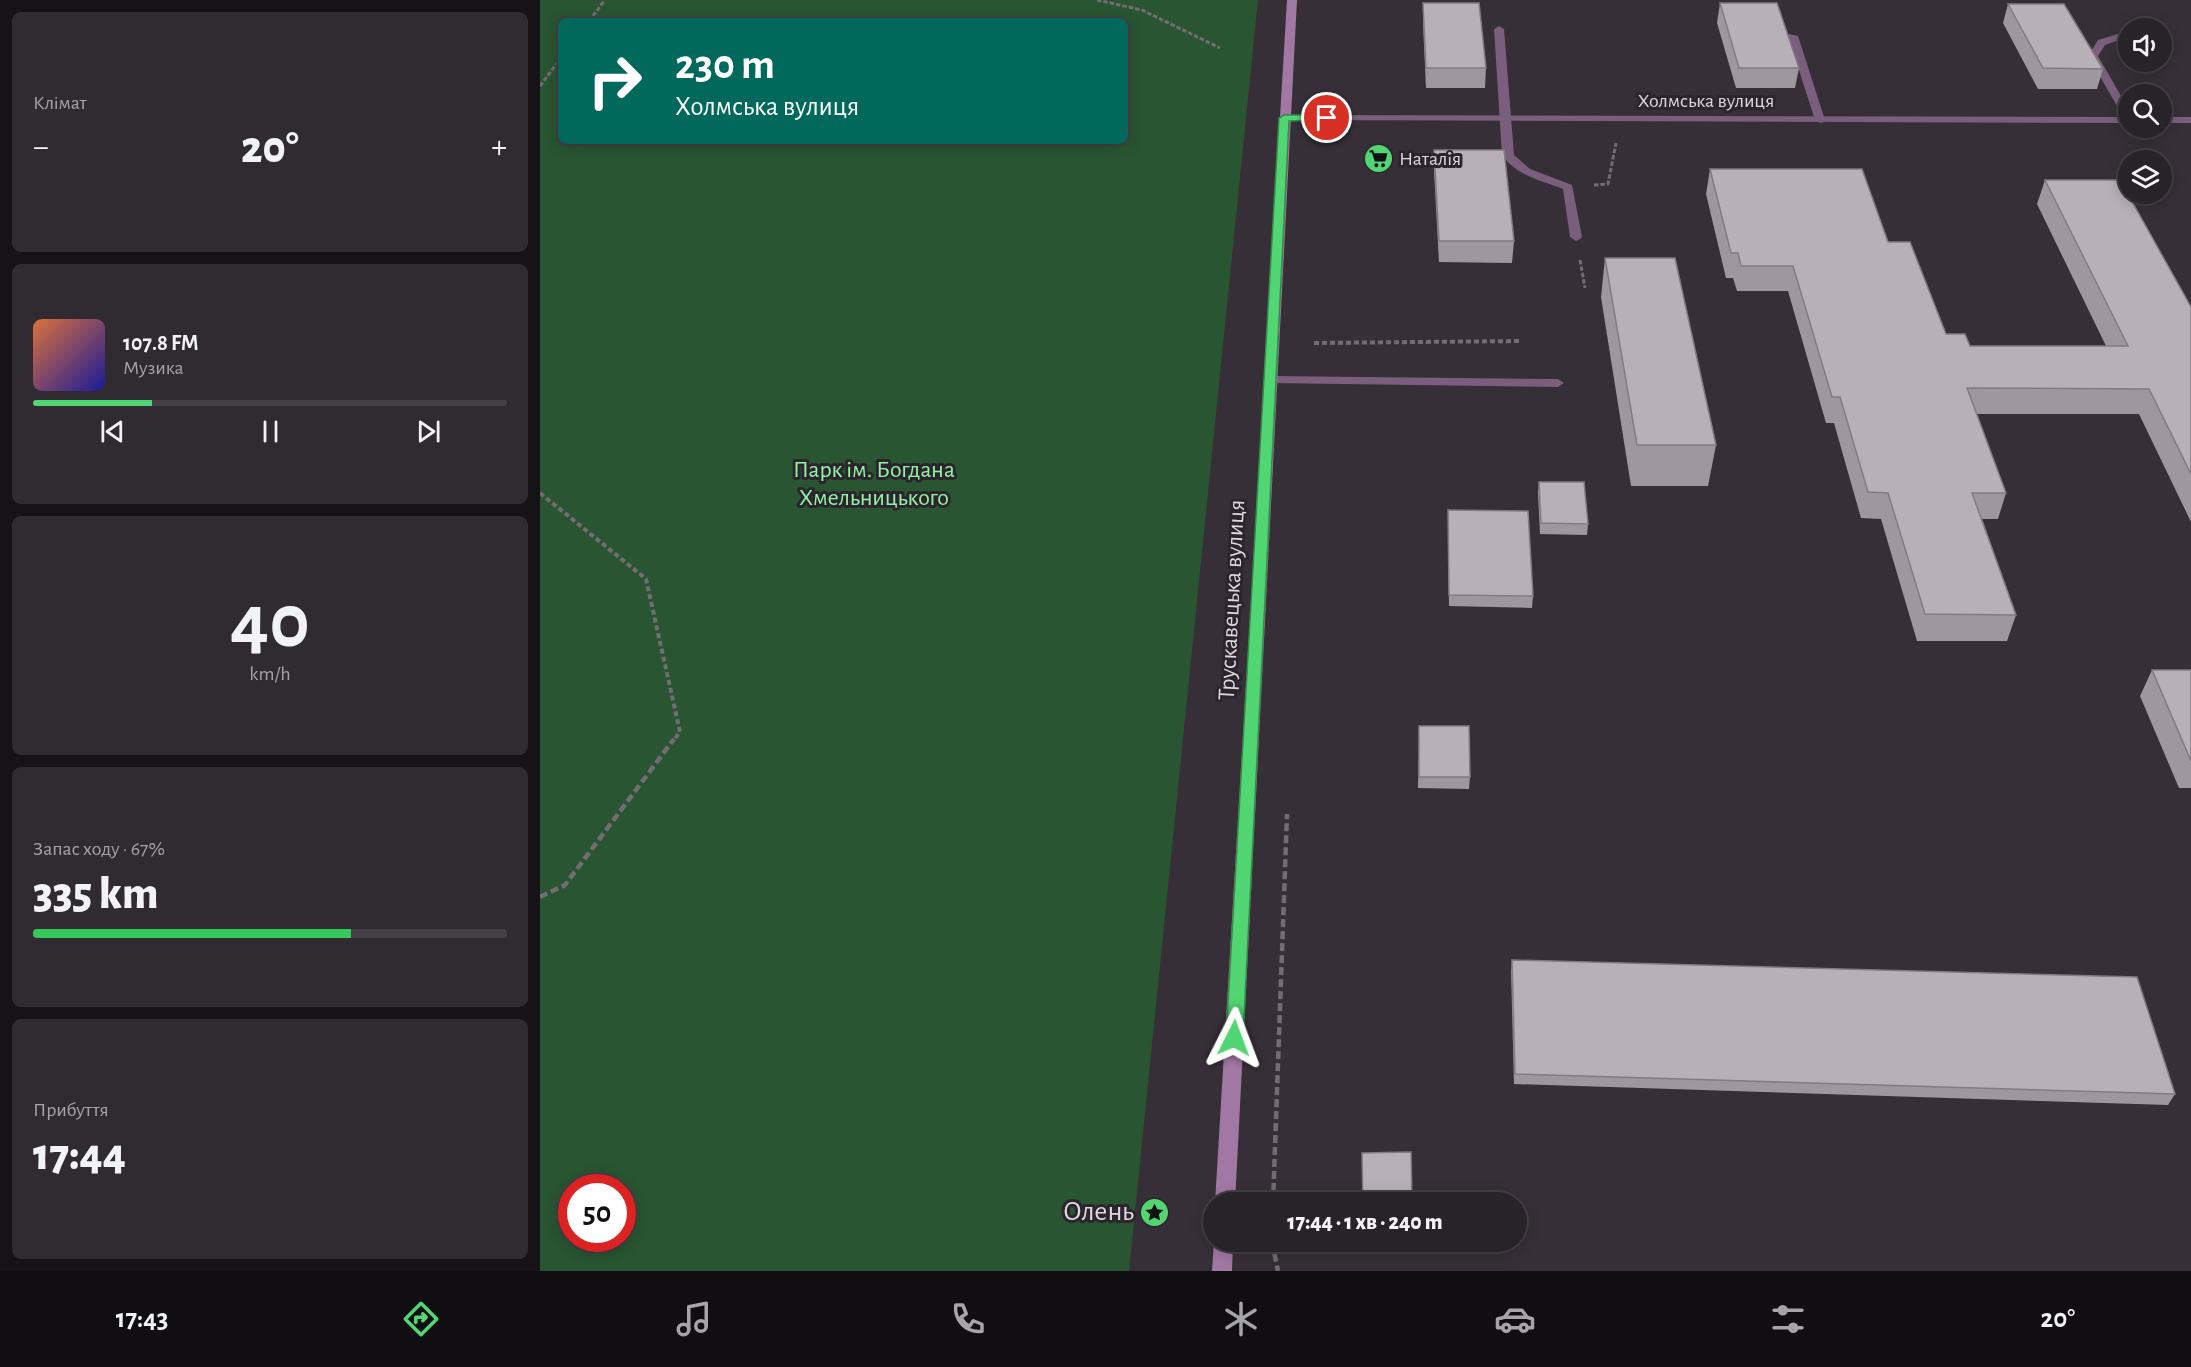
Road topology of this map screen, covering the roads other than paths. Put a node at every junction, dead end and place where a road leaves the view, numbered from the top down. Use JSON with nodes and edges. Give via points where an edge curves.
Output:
{"nodes":[{"id":1,"x":1292,"y":0,"type":"edge"},
{"id":2,"x":1499,"y":29,"type":"dead end"},
{"id":3,"x":1793,"y":36,"type":"dead end"},
{"id":4,"x":2118,"y":37,"type":"edge"},
{"id":5,"x":2118,"y":100,"type":"edge"},
{"id":6,"x":1284,"y":118,"type":"junction"},
{"id":7,"x":2118,"y":118,"type":"edge"},
{"id":8,"x":1505,"y":119,"type":"junction"},
{"id":9,"x":1820,"y":120,"type":"junction"},
{"id":10,"x":2172,"y":120,"type":"edge"},
{"id":11,"x":2191,"y":120,"type":"edge"},
{"id":12,"x":1576,"y":237,"type":"dead end"},
{"id":13,"x":1270,"y":380,"type":"junction"},
{"id":14,"x":1558,"y":383,"type":"dead end"},
{"id":15,"x":1227,"y":1192,"type":"edge"},
{"id":16,"x":1223,"y":1252,"type":"edge"},
{"id":17,"x":1222,"y":1271,"type":"edge"}],
"edges":[{"from":1,"to":6,"type":"main road","name":"Трускавецька вулиця"},
{"from":2,"to":8,"type":"street"},
{"from":3,"to":9,"type":"street"},
{"from":4,"to":5,"type":"street","via":[[2101,41],[2093,56]]},
{"from":6,"to":8,"type":"street","name":"Холмська вулиця"},
{"from":6,"to":13,"type":"main road","name":"Трускавецька вулиця"},
{"from":7,"to":9,"type":"street","name":"Холмська вулиця"},
{"from":8,"to":9,"type":"street","name":"Холмська вулиця"},
{"from":8,"to":12,"type":"street","via":[[1511,162],[1568,187]]},
{"from":10,"to":11,"type":"street"},
{"from":13,"to":14,"type":"street"},
{"from":13,"to":15,"type":"main road","name":"Трускавецька вулиця"},
{"from":16,"to":17,"type":"main road"}]}
